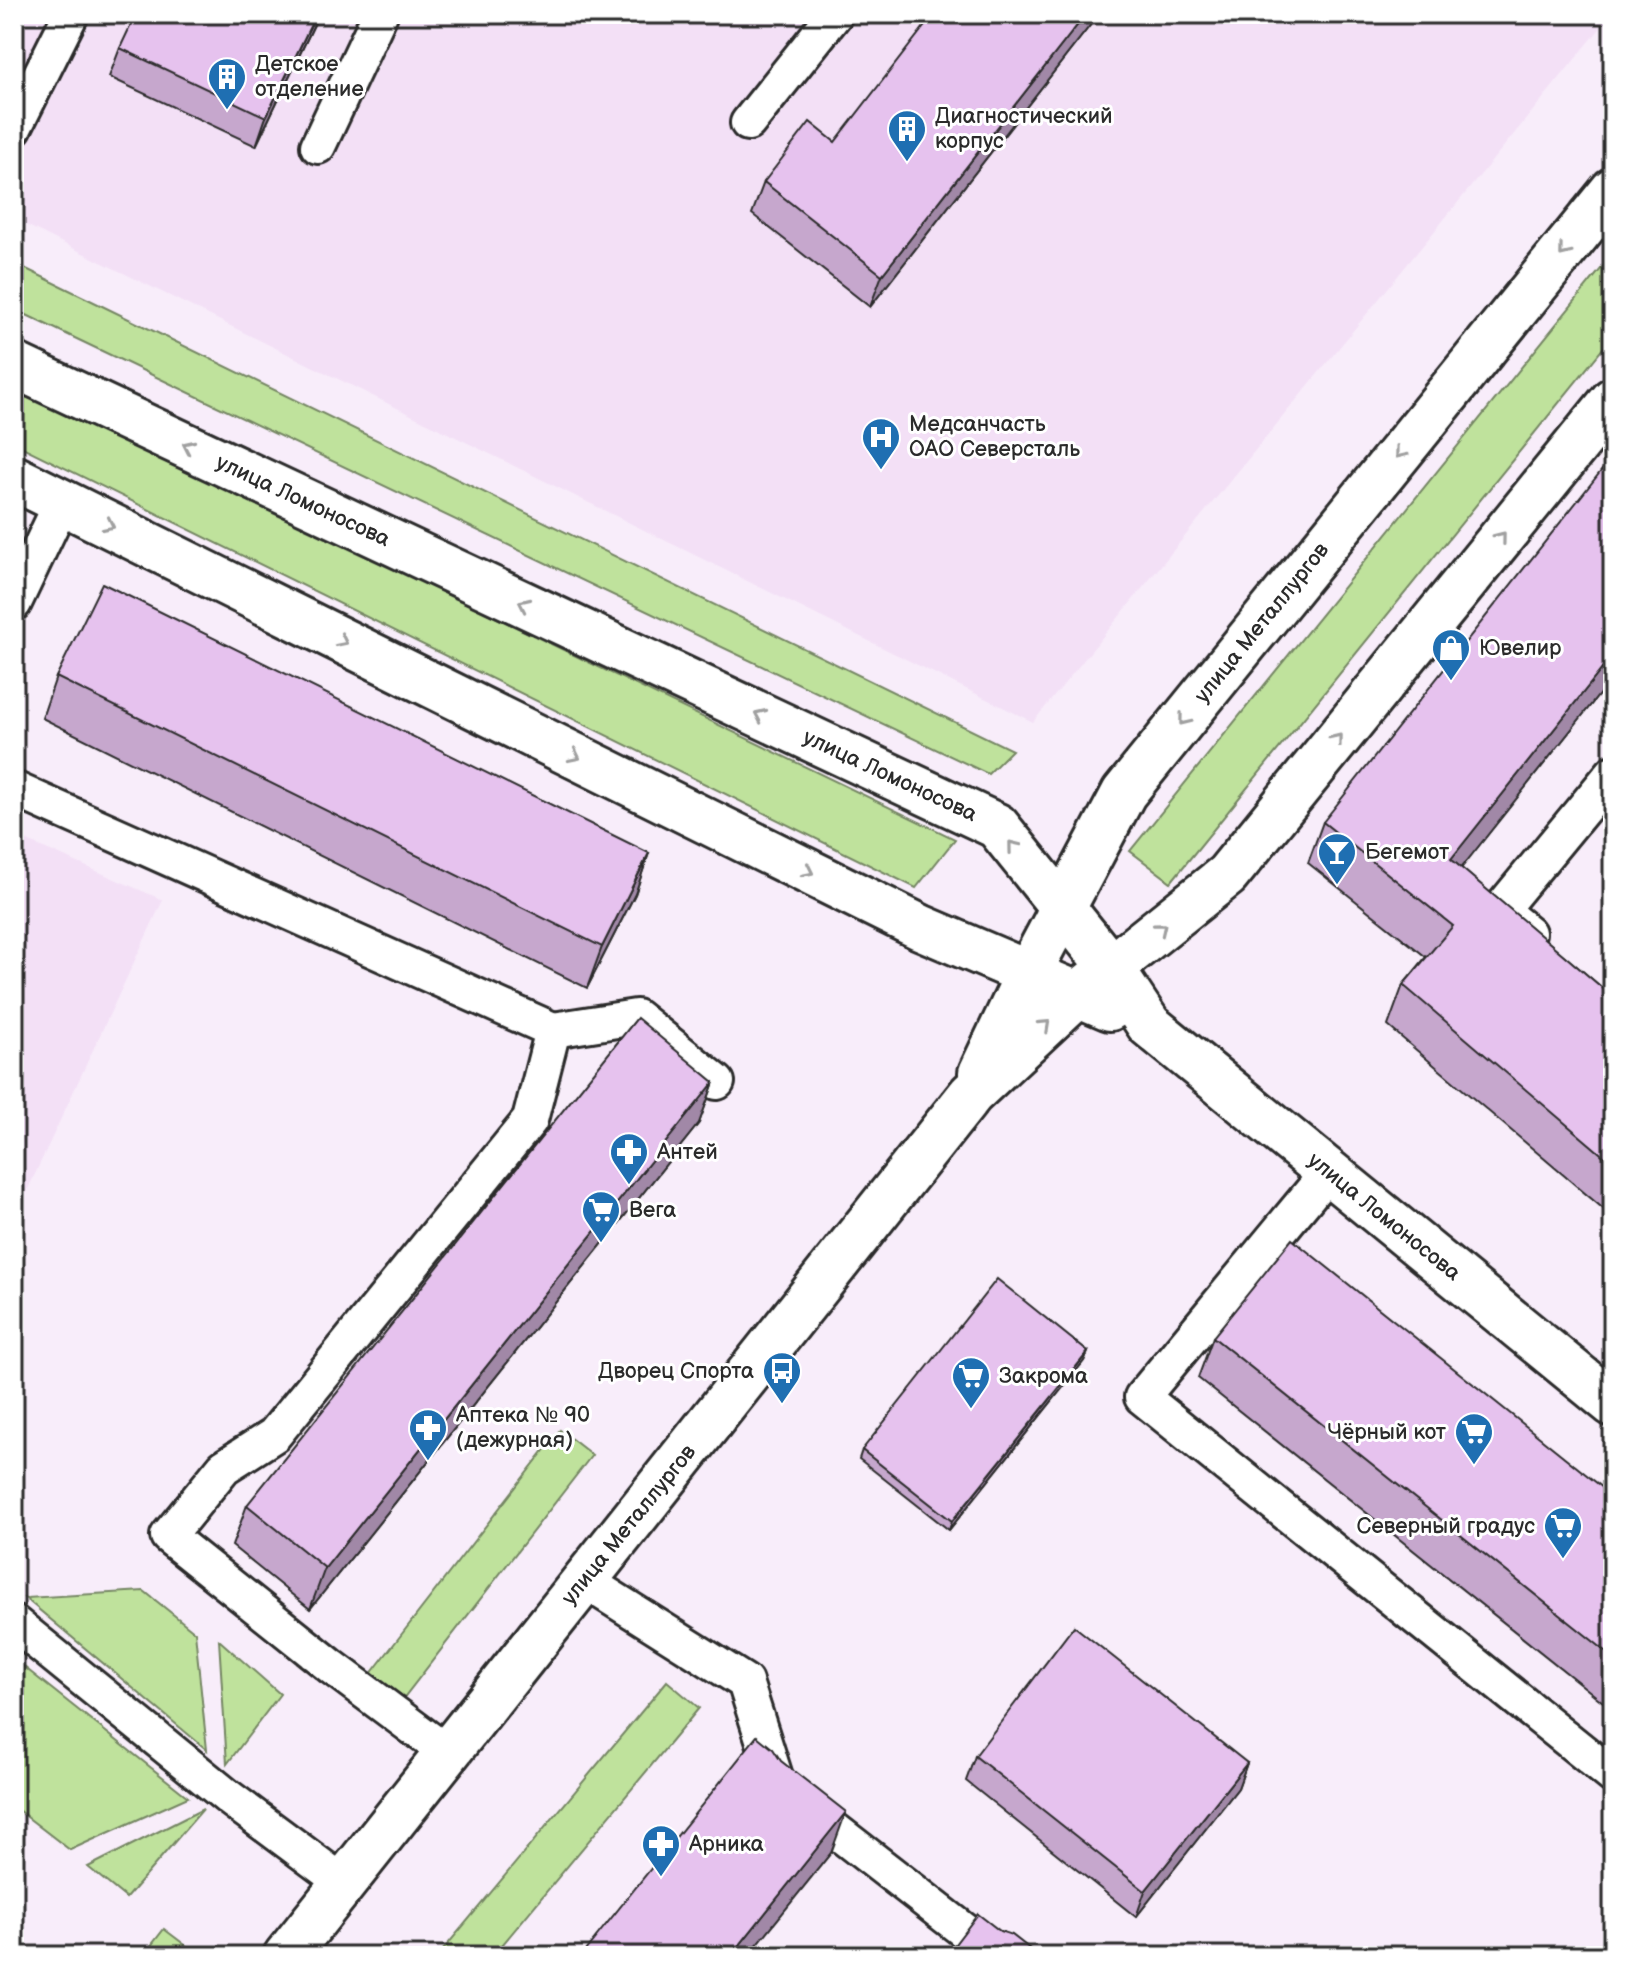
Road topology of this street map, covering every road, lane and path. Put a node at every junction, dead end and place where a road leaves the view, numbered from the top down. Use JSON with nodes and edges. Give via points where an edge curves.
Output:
{"nodes":[{"id":1,"x":71,"y":14,"type":"edge"},
{"id":2,"x":380,"y":14,"type":"edge"},
{"id":3,"x":835,"y":14,"type":"edge"},
{"id":4,"x":18,"y":109,"type":"edge"},
{"id":5,"x":748,"y":123,"type":"dead end"},
{"id":6,"x":318,"y":146,"type":"dead end"},
{"id":7,"x":1613,"y":190,"type":"edge"},
{"id":8,"x":14,"y":365,"type":"edge"},
{"id":9,"x":1613,"y":400,"type":"edge"},
{"id":10,"x":14,"y":478,"type":"edge"},
{"id":11,"x":62,"y":502,"type":"junction"},
{"id":12,"x":14,"y":603,"type":"edge"},
{"id":13,"x":1613,"y":773,"type":"edge"},
{"id":14,"x":14,"y":789,"type":"edge"},
{"id":15,"x":1063,"y":906,"type":"junction"},
{"id":16,"x":1556,"y":955,"type":"edge"},
{"id":17,"x":1029,"y":972,"type":"junction"},
{"id":18,"x":1095,"y":981,"type":"junction"},
{"id":19,"x":553,"y":1030,"type":"junction"},
{"id":20,"x":717,"y":1082,"type":"edge"},
{"id":21,"x":971,"y":1094,"type":"junction"},
{"id":22,"x":1329,"y":1171,"type":"junction"},
{"id":23,"x":1613,"y":1404,"type":"edge"},
{"id":24,"x":585,"y":1581,"type":"junction"},
{"id":25,"x":14,"y":1623,"type":"edge"},
{"id":26,"x":446,"y":1752,"type":"junction"},
{"id":27,"x":1613,"y":1776,"type":"edge"},
{"id":28,"x":345,"y":1884,"type":"junction"},
{"id":29,"x":286,"y":1956,"type":"edge"},
{"id":30,"x":997,"y":1956,"type":"edge"}],
"edges":[{"from":1,"to":4,"type":"lane"},
{"from":2,"to":6,"type":"lane"},
{"from":3,"to":5,"type":"lane"},
{"from":7,"to":15,"type":"street","name":"улица Металлургов","one_way":true,"via":[[1124,793]]},
{"from":15,"to":8,"type":"street","name":"улица Ломоносова","one_way":true,"via":[[997,826]]},
{"from":18,"to":9,"type":"street","name":"улица Металлургов","one_way":true,"via":[[1227,875]]},
{"from":10,"to":11,"type":"street"},
{"from":11,"to":12,"type":"lane"},
{"from":11,"to":17,"type":"street","one_way":true,"via":[[920,927]]},
{"from":13,"to":16,"type":"lane","via":[[1500,910]]},
{"from":14,"to":19,"type":"lane"},
{"from":15,"to":17,"type":"street","name":"улица Металлургов"},
{"from":15,"to":18,"type":"street","name":"улица Ломоносова"},
{"from":17,"to":18,"type":"street"},
{"from":17,"to":21,"type":"street","name":"улица Металлургов"},
{"from":21,"to":18,"type":"street","name":"улица Металлургов","one_way":true},
{"from":18,"to":22,"type":"street","name":"улица Ломоносова"},
{"from":19,"to":20,"type":"lane","via":[[636,1017]]},
{"from":19,"to":26,"type":"lane","via":[[530,1120],[274,1435],[224,1467],[168,1536]]},
{"from":21,"to":24,"type":"street","name":"улица Металлургов"},
{"from":22,"to":23,"type":"street","name":"улица Ломоносова"},
{"from":22,"to":27,"type":"lane","via":[[1142,1397]]},
{"from":24,"to":26,"type":"street","name":"улица Металлургов"},
{"from":24,"to":30,"type":"lane","via":[[745,1682],[778,1786]]},
{"from":25,"to":28,"type":"lane","via":[[228,1797]]},
{"from":26,"to":28,"type":"street","name":"улица Металлургов"},
{"from":28,"to":29,"type":"street","name":"улица Металлургов"}]}
